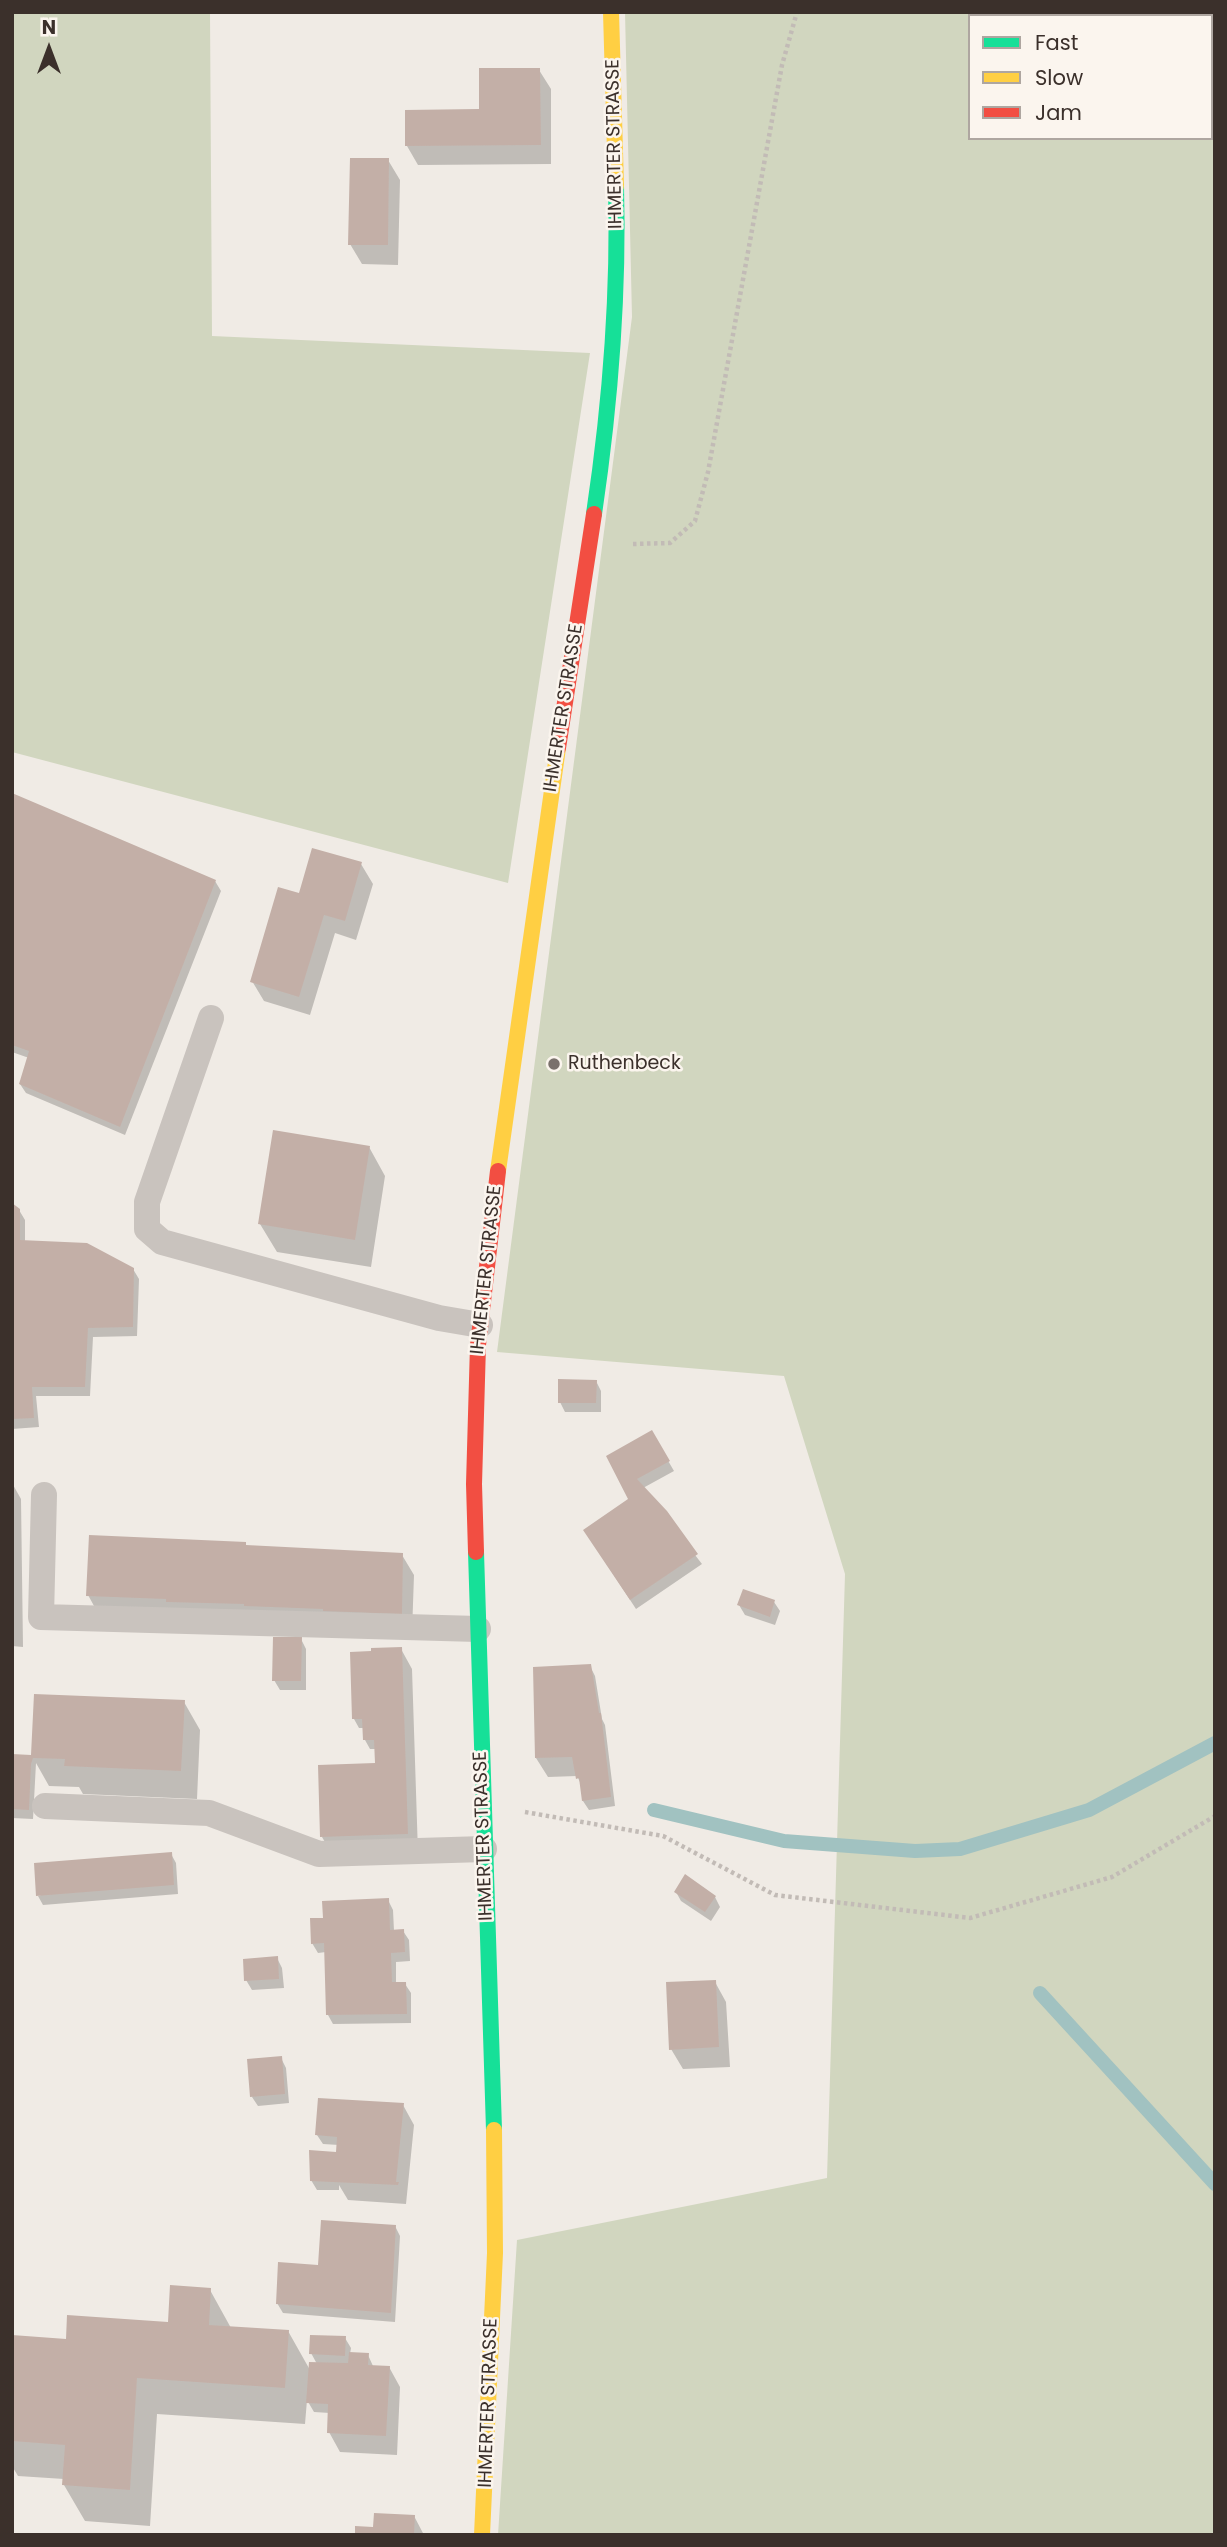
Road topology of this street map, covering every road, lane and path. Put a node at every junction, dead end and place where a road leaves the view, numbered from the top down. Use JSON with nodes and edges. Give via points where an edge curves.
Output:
{"nodes":[{"id":1,"x":611,"y":12,"type":"edge"},
{"id":2,"x":797,"y":12,"type":"edge"},
{"id":3,"x":590,"y":540,"type":"junction"},
{"id":4,"x":211,"y":1018,"type":"dead end"},
{"id":5,"x":480,"y":1325,"type":"junction"},
{"id":6,"x":44,"y":1495,"type":"dead end"},
{"id":7,"x":478,"y":1629,"type":"junction"},
{"id":8,"x":483,"y":1804,"type":"junction"},
{"id":9,"x":45,"y":1806,"type":"dead end"},
{"id":10,"x":1215,"y":1816,"type":"edge"},
{"id":11,"x":484,"y":1849,"type":"junction"},
{"id":12,"x":482,"y":2535,"type":"edge"}],
"edges":[{"from":1,"to":3,"type":"main road","name":"IHMERTER STRASSE","via":[[617,217],[614,322]]},
{"from":2,"to":3,"type":"path","via":[[782,65],[708,472],[695,521],[670,543]]},
{"from":3,"to":5,"type":"main road","name":"IHMERTER STRASSE","via":[[539,870]]},
{"from":4,"to":5,"type":"lane","via":[[147,1202],[147,1229],[162,1242],[439,1318]]},
{"from":5,"to":7,"type":"main road","name":"IHMERTER STRASSE","via":[[474,1484]]},
{"from":6,"to":7,"type":"lane","via":[[41,1617]]},
{"from":7,"to":8,"type":"main road","name":"IHMERTER STRASSE"},
{"from":8,"to":10,"type":"path","via":[[663,1836],[775,1895],[970,1918],[1112,1877]]},
{"from":8,"to":11,"type":"main road","name":"IHMERTER STRASSE"},
{"from":9,"to":11,"type":"lane","via":[[209,1813],[319,1854]]},
{"from":11,"to":12,"type":"main road","name":"IHMERTER STRASSE","via":[[495,2253]]}]}
